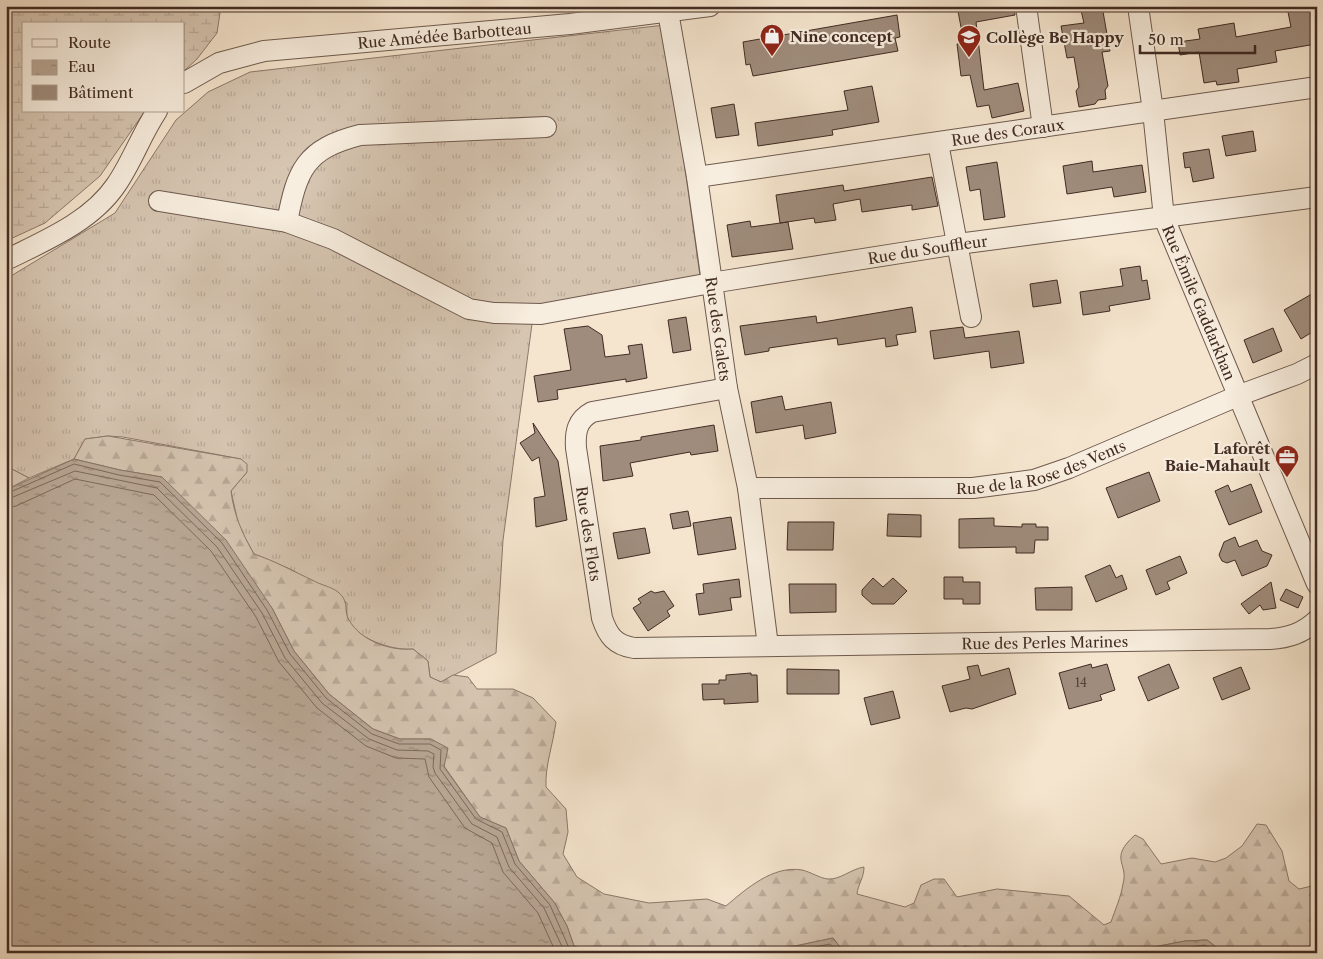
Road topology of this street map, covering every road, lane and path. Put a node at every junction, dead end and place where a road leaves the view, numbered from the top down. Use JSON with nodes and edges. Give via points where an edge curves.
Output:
{"nodes":[{"id":1,"x":710,"y":6,"type":"edge"},
{"id":2,"x":1026,"y":6,"type":"edge"},
{"id":3,"x":1138,"y":6,"type":"edge"},
{"id":4,"x":668,"y":12,"type":"junction"},
{"id":5,"x":185,"y":82,"type":"edge"},
{"id":6,"x":1317,"y":87,"type":"edge"},
{"id":7,"x":1153,"y":111,"type":"junction"},
{"id":8,"x":156,"y":112,"type":"edge"},
{"id":9,"x":546,"y":127,"type":"dead end"},
{"id":10,"x":1042,"y":127,"type":"junction"},
{"id":11,"x":938,"y":143,"type":"junction"},
{"id":12,"x":697,"y":177,"type":"junction"},
{"id":13,"x":1317,"y":197,"type":"edge"},
{"id":14,"x":159,"y":201,"type":"dead end"},
{"id":15,"x":1164,"y":218,"type":"junction"},
{"id":16,"x":287,"y":222,"type":"junction"},
{"id":17,"x":958,"y":244,"type":"junction"},
{"id":18,"x":6,"y":260,"type":"edge"},
{"id":19,"x":711,"y":283,"type":"junction"},
{"id":20,"x":970,"y":317,"type":"dead end"},
{"id":21,"x":1317,"y":364,"type":"edge"},
{"id":22,"x":727,"y":388,"type":"junction"},
{"id":23,"x":1240,"y":395,"type":"junction"},
{"id":24,"x":748,"y":488,"type":"junction"},
{"id":25,"x":1317,"y":584,"type":"edge"},
{"id":26,"x":1317,"y":620,"type":"edge"},
{"id":27,"x":768,"y":646,"type":"junction"}],
"edges":[{"from":1,"to":4,"type":"street","name":"Rue Amédée Barbotteau"},
{"from":2,"to":10,"type":"street"},
{"from":3,"to":7,"type":"street","name":"Rue Émile Gaddarkhan"},
{"from":4,"to":5,"type":"street","name":"Rue Amédée Barbotteau","via":[[570,24],[264,51],[219,63]]},
{"from":4,"to":12,"type":"street","name":"Rue des Galets"},
{"from":6,"to":7,"type":"street","name":"Rue des Coraux"},
{"from":7,"to":10,"type":"street","name":"Rue des Coraux"},
{"from":7,"to":15,"type":"street","name":"Rue Émile Gaddarkhan"},
{"from":8,"to":18,"type":"street","via":[[109,195],[60,232]]},
{"from":9,"to":16,"type":"street","via":[[360,135],[337,141],[302,168],[293,188]]},
{"from":10,"to":11,"type":"street","name":"Rue des Coraux"},
{"from":11,"to":12,"type":"street","name":"Rue des Coraux"},
{"from":11,"to":17,"type":"street"},
{"from":12,"to":19,"type":"street","name":"Rue des Galets"},
{"from":13,"to":15,"type":"street","name":"Rue du Souffleur"},
{"from":14,"to":16,"type":"street","name":"Rue du Souffleur"},
{"from":15,"to":17,"type":"street","name":"Rue du Souffleur"},
{"from":15,"to":23,"type":"street","name":"Rue Émile Gaddarkhan"},
{"from":16,"to":19,"type":"street","name":"Rue du Souffleur","via":[[333,239],[469,309],[494,313],[541,314]]},
{"from":17,"to":19,"type":"street","name":"Rue du Souffleur"},
{"from":17,"to":20,"type":"street"},
{"from":19,"to":22,"type":"street","name":"Rue des Galets"},
{"from":21,"to":23,"type":"street","name":"Rue de la Rose des Vents"},
{"from":22,"to":24,"type":"street","name":"Rue des Galets"},
{"from":22,"to":27,"type":"street","name":"Rue des Flots","via":[[598,411],[585,416],[580,422],[575,437],[576,448],[602,618],[611,638],[623,646],[634,648]]},
{"from":23,"to":24,"type":"street","name":"Rue de la Rose des Vents","via":[[1069,468],[1017,483],[973,488]]},
{"from":23,"to":25,"type":"street","name":"Rue Émile Gaddarkhan"},
{"from":24,"to":27,"type":"street","name":"Rue des Galets"},
{"from":26,"to":27,"type":"street","name":"Rue des Perles Marines","via":[[1288,637],[1270,639]]}]}
